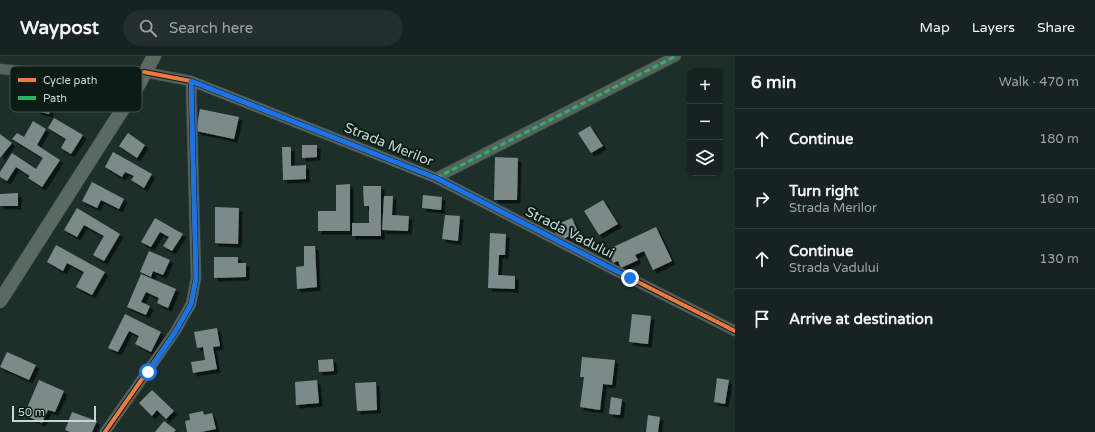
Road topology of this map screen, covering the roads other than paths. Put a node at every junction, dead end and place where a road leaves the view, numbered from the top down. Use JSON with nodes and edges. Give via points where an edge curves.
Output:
{"nodes":[{"id":1,"x":154,"y":56,"type":"edge"},
{"id":2,"x":676,"y":56,"type":"edge"},
{"id":3,"x":0,"y":69,"type":"edge"},
{"id":4,"x":10,"y":70,"type":"edge"},
{"id":5,"x":142,"y":77,"type":"joint"},
{"id":6,"x":191,"y":81,"type":"junction"},
{"id":7,"x":120,"y":112,"type":"edge"},
{"id":8,"x":436,"y":178,"type":"junction"},
{"id":9,"x":0,"y":301,"type":"edge"},
{"id":10,"x":735,"y":331,"type":"edge"},
{"id":11,"x":105,"y":432,"type":"edge"}],
"edges":[{"from":1,"to":5,"type":"main road"},
{"from":2,"to":8,"type":"street","name":"Strada Merilor"},
{"from":3,"to":4,"type":"street","name":"Strada Merilor"},
{"from":5,"to":6,"type":"street","name":"Strada Merilor"},
{"from":6,"to":8,"type":"street","name":"Strada Merilor"},
{"from":6,"to":11,"type":"street","via":[[196,278],[191,304],[175,332]]},
{"from":7,"to":9,"type":"main road"},
{"from":8,"to":10,"type":"street","name":"Strada Vadului"}]}
